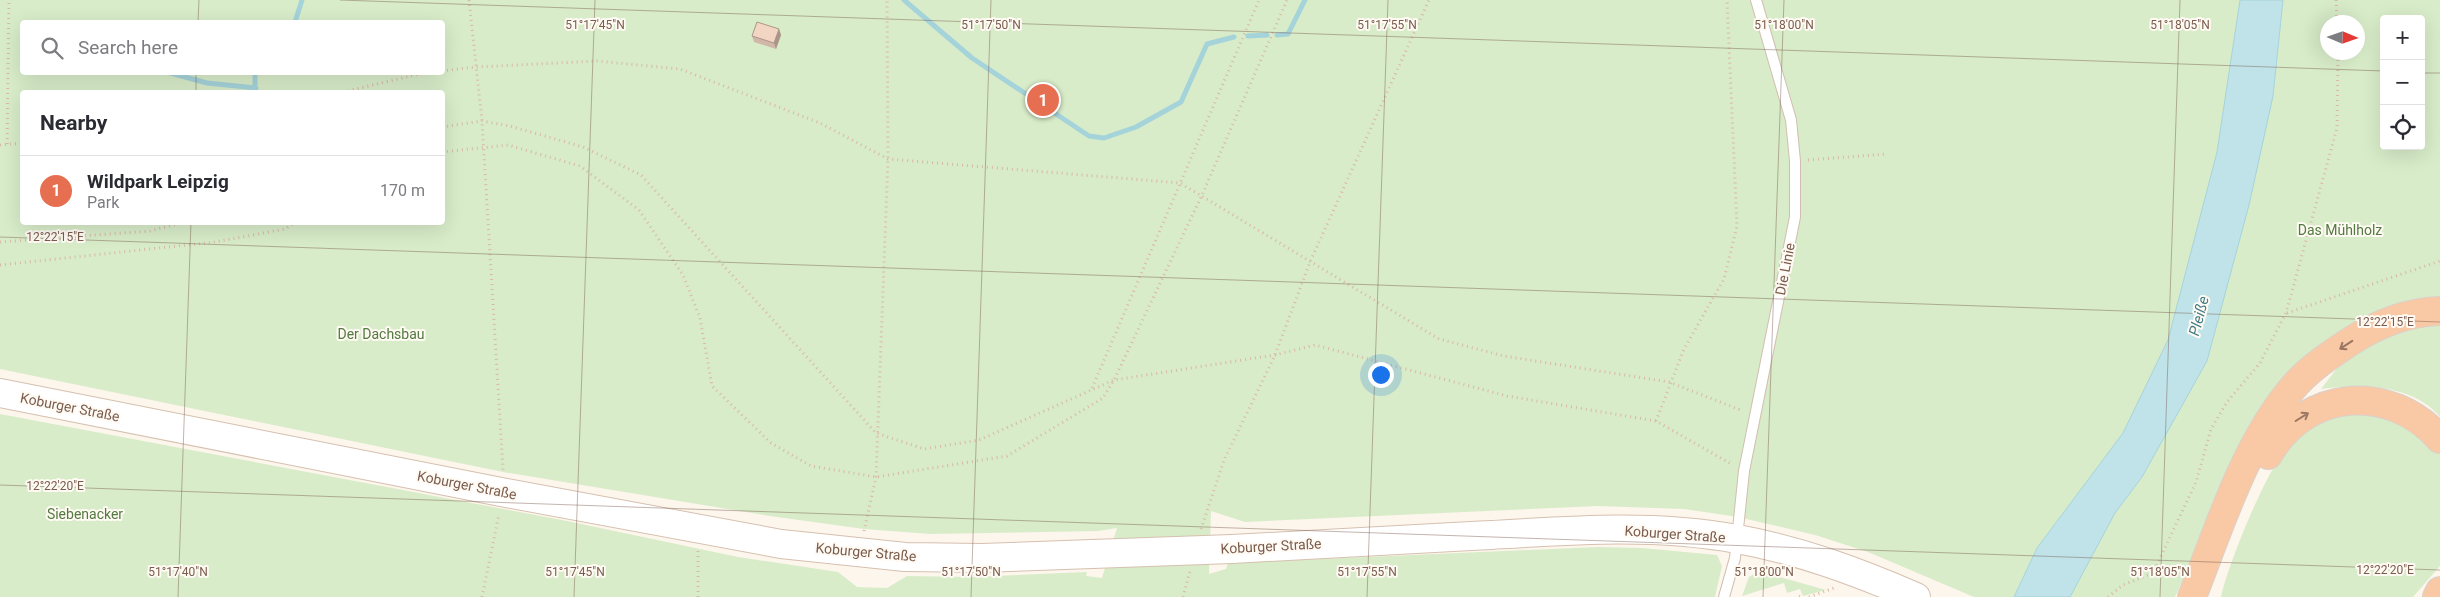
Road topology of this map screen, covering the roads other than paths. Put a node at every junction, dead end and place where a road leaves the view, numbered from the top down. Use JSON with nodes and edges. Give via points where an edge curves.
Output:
{"nodes":[{"id":1,"x":1756,"y":0,"type":"edge"},
{"id":2,"x":2440,"y":311,"type":"edge"},
{"id":3,"x":0,"y":393,"type":"edge"},
{"id":4,"x":2440,"y":438,"type":"edge"},
{"id":5,"x":1737,"y":539,"type":"junction"},
{"id":6,"x":2440,"y":591,"type":"edge"},
{"id":7,"x":1724,"y":597,"type":"edge"},
{"id":8,"x":1916,"y":597,"type":"edge"},
{"id":9,"x":2192,"y":597,"type":"edge"},
{"id":10,"x":2209,"y":597,"type":"edge"},
{"id":11,"x":2438,"y":597,"type":"edge"}],
"edges":[{"from":1,"to":5,"type":"lane","name":"Die Linie","via":[[1791,120],[1795,218],[1744,471]]},
{"from":2,"to":9,"type":"highway","one_way":true,"via":[[2389,321],[2363,334],[2317,365],[2297,383],[2265,430],[2240,477]]},
{"from":3,"to":5,"type":"main road","name":"Koburger Straße","bridge":true,"via":[[700,530],[863,554],[936,558],[1092,554],[1555,531],[1652,530]]},
{"from":10,"to":4,"type":"highway","one_way":true,"via":[[2215,575],[2262,464],[2277,438],[2296,420],[2316,408],[2342,401],[2368,400],[2417,417]]},
{"from":5,"to":7,"type":"lane","name":"Die Linie","via":[[1736,558]]},
{"from":5,"to":8,"type":"main road","name":"Koburger Straße","via":[[1835,564]]},
{"from":6,"to":11,"type":"highway"}]}
